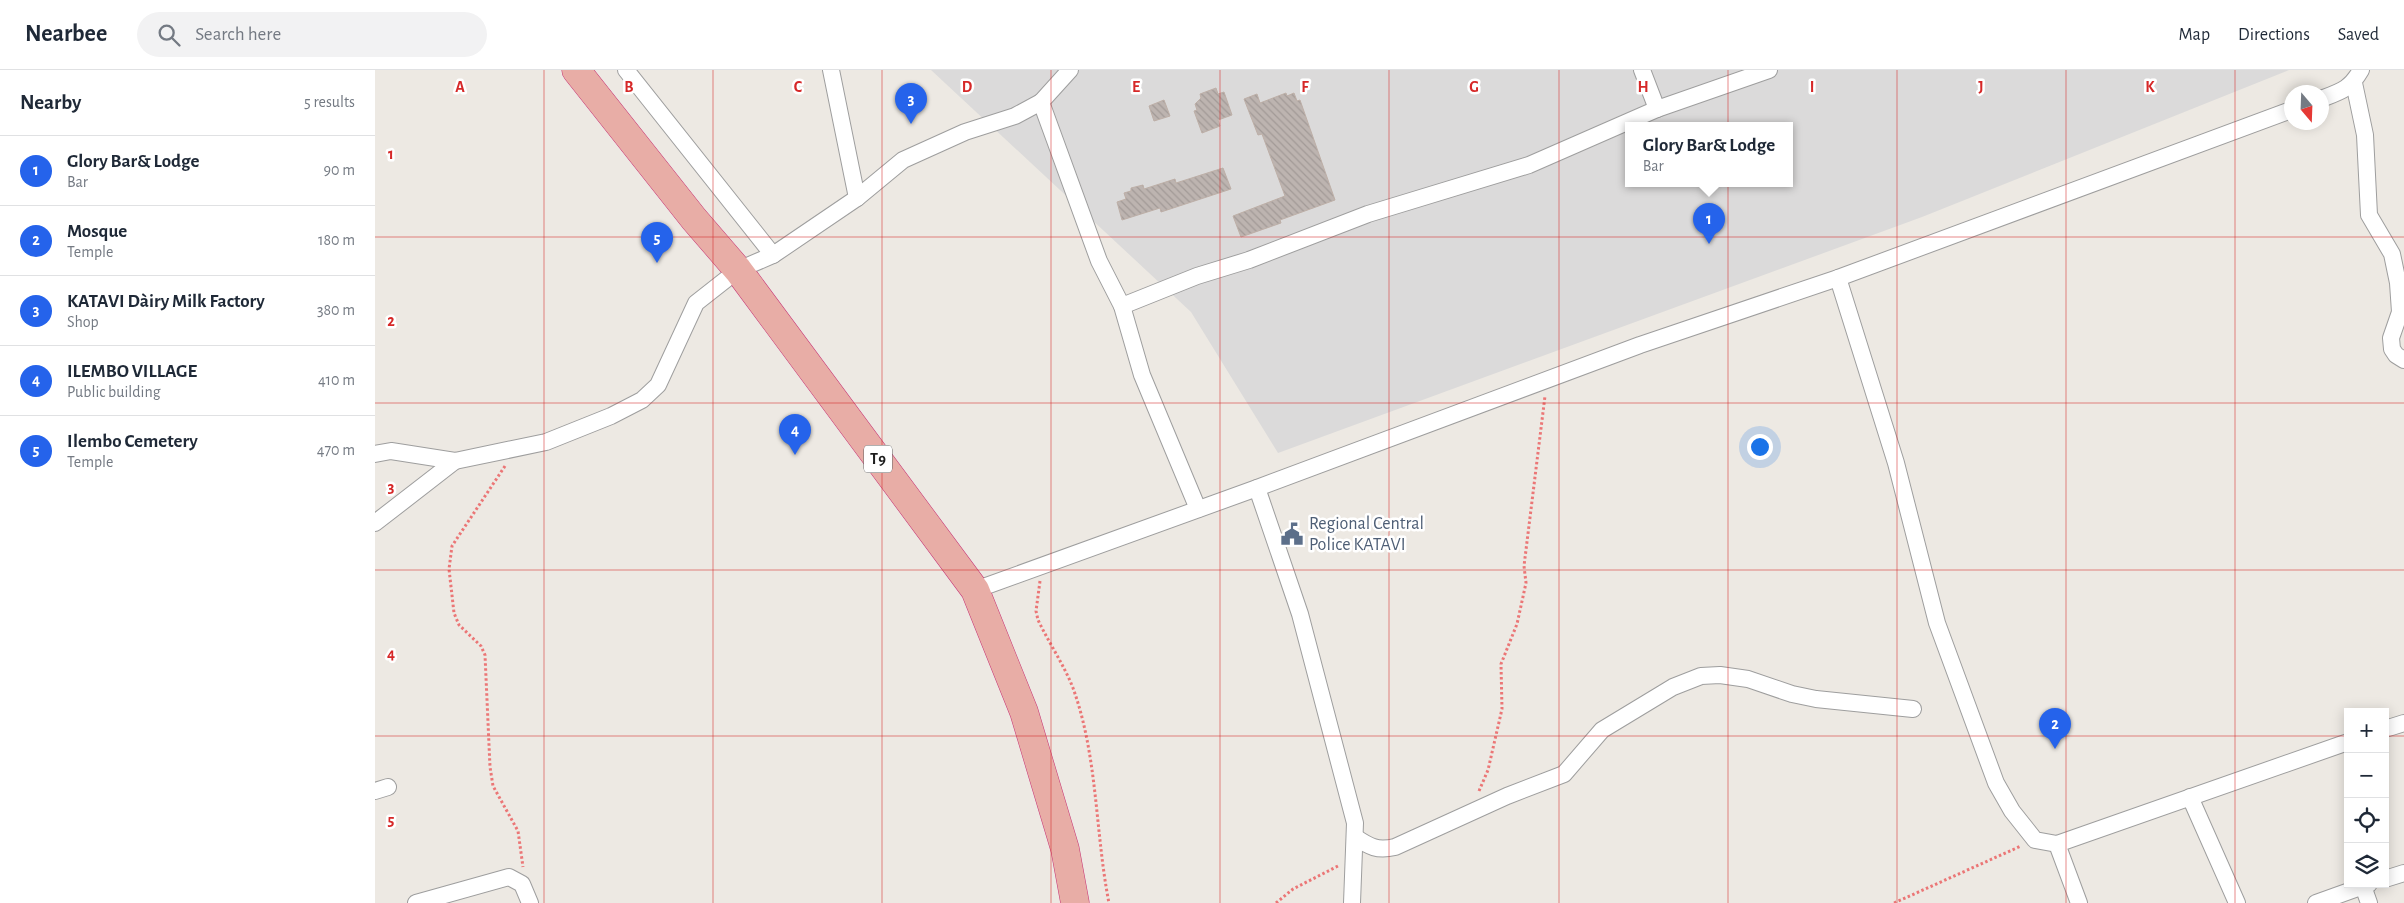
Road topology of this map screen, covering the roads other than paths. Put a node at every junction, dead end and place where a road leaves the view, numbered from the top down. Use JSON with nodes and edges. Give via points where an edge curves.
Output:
{"nodes":[{"id":1,"x":576,"y":70,"type":"edge"},
{"id":2,"x":626,"y":70,"type":"edge"},
{"id":3,"x":831,"y":70,"type":"edge"},
{"id":4,"x":1070,"y":70,"type":"edge"},
{"id":5,"x":1642,"y":70,"type":"edge"},
{"id":6,"x":1769,"y":70,"type":"edge"},
{"id":7,"x":2357,"y":77,"type":"edge"},
{"id":8,"x":2329,"y":96,"type":"edge"},
{"id":9,"x":1041,"y":102,"type":"junction"},
{"id":10,"x":1657,"y":109,"type":"junction"},
{"id":11,"x":2284,"y":113,"type":"edge"},
{"id":12,"x":1627,"y":122,"type":"edge"},
{"id":13,"x":1625,"y":123,"type":"edge"},
{"id":14,"x":857,"y":198,"type":"junction"},
{"id":15,"x":773,"y":255,"type":"junction"},
{"id":16,"x":738,"y":270,"type":"junction"},
{"id":17,"x":1838,"y":278,"type":"junction"},
{"id":18,"x":1122,"y":306,"type":"junction"},
{"id":19,"x":2404,"y":360,"type":"edge"},
{"id":20,"x":375,"y":454,"type":"edge"},
{"id":21,"x":455,"y":460,"type":"junction"},
{"id":22,"x":1257,"y":488,"type":"junction"},
{"id":23,"x":1198,"y":509,"type":"junction"},
{"id":24,"x":375,"y":523,"type":"edge"},
{"id":25,"x":975,"y":590,"type":"junction"},
{"id":26,"x":1913,"y":709,"type":"dead end"},
{"id":27,"x":2404,"y":723,"type":"edge"},
{"id":28,"x":2389,"y":728,"type":"edge"},
{"id":29,"x":2344,"y":743,"type":"edge"},
{"id":30,"x":2190,"y":797,"type":"junction"},
{"id":31,"x":1355,"y":837,"type":"junction"},
{"id":32,"x":2057,"y":844,"type":"junction"},
{"id":33,"x":2404,"y":873,"type":"edge"},
{"id":34,"x":2389,"y":878,"type":"edge"},
{"id":35,"x":2358,"y":888,"type":"edge"},
{"id":36,"x":2366,"y":888,"type":"edge"},
{"id":37,"x":528,"y":896,"type":"edge"},
{"id":38,"x":416,"y":903,"type":"edge"},
{"id":39,"x":1075,"y":903,"type":"edge"},
{"id":40,"x":1353,"y":903,"type":"edge"},
{"id":41,"x":2079,"y":903,"type":"edge"},
{"id":42,"x":2237,"y":903,"type":"edge"},
{"id":43,"x":2316,"y":903,"type":"edge"},
{"id":44,"x":2369,"y":903,"type":"edge"}],
"edges":[{"from":1,"to":16,"type":"highway","number":"T9"},
{"from":2,"to":15,"type":"street"},
{"from":3,"to":14,"type":"street"},
{"from":4,"to":9,"type":"street"},
{"from":5,"to":10,"type":"street"},
{"from":6,"to":10,"type":"street"},
{"from":7,"to":8,"type":"street","via":[[2344,90]]},
{"from":7,"to":19,"type":"street","via":[[2365,135],[2369,215],[2392,254],[2400,312],[2391,338],[2392,349]]},
{"from":9,"to":14,"type":"street","via":[[1015,116],[965,132],[903,160]]},
{"from":9,"to":18,"type":"street","via":[[1099,261]]},
{"from":10,"to":12,"type":"street"},
{"from":11,"to":17,"type":"street"},
{"from":13,"to":18,"type":"street","via":[[1529,165],[1368,214]]},
{"from":14,"to":15,"type":"street"},
{"from":15,"to":16,"type":"street"},
{"from":16,"to":21,"type":"street","via":[[696,303],[658,385],[642,400],[546,442]]},
{"from":16,"to":25,"type":"highway","number":"T9"},
{"from":17,"to":22,"type":"street","via":[[1640,345]]},
{"from":17,"to":32,"type":"street","via":[[1896,462],[1937,623],[1996,783],[2012,811],[2035,840]]},
{"from":18,"to":23,"type":"street","via":[[1141,375]]},
{"from":20,"to":21,"type":"street","via":[[391,451]]},
{"from":21,"to":24,"type":"street"},
{"from":22,"to":23,"type":"street"},
{"from":22,"to":31,"type":"street","via":[[1300,614],[1355,822]]},
{"from":23,"to":25,"type":"street"},
{"from":25,"to":39,"type":"highway","number":"T9","via":[[1025,712],[1065,849]]},
{"from":26,"to":31,"type":"street","via":[[1816,699],[1748,678],[1720,674],[1701,676],[1673,687],[1602,730],[1564,774],[1395,846],[1381,850],[1372,848]]},
{"from":27,"to":28,"type":"street"},
{"from":29,"to":30,"type":"street"},
{"from":30,"to":32,"type":"street"},
{"from":30,"to":42,"type":"street"},
{"from":31,"to":40,"type":"street"},
{"from":32,"to":41,"type":"street"},
{"from":33,"to":34,"type":"street"},
{"from":35,"to":43,"type":"street"},
{"from":36,"to":44,"type":"street"},
{"from":37,"to":38,"type":"street","via":[[514,878],[504,877]]}]}
